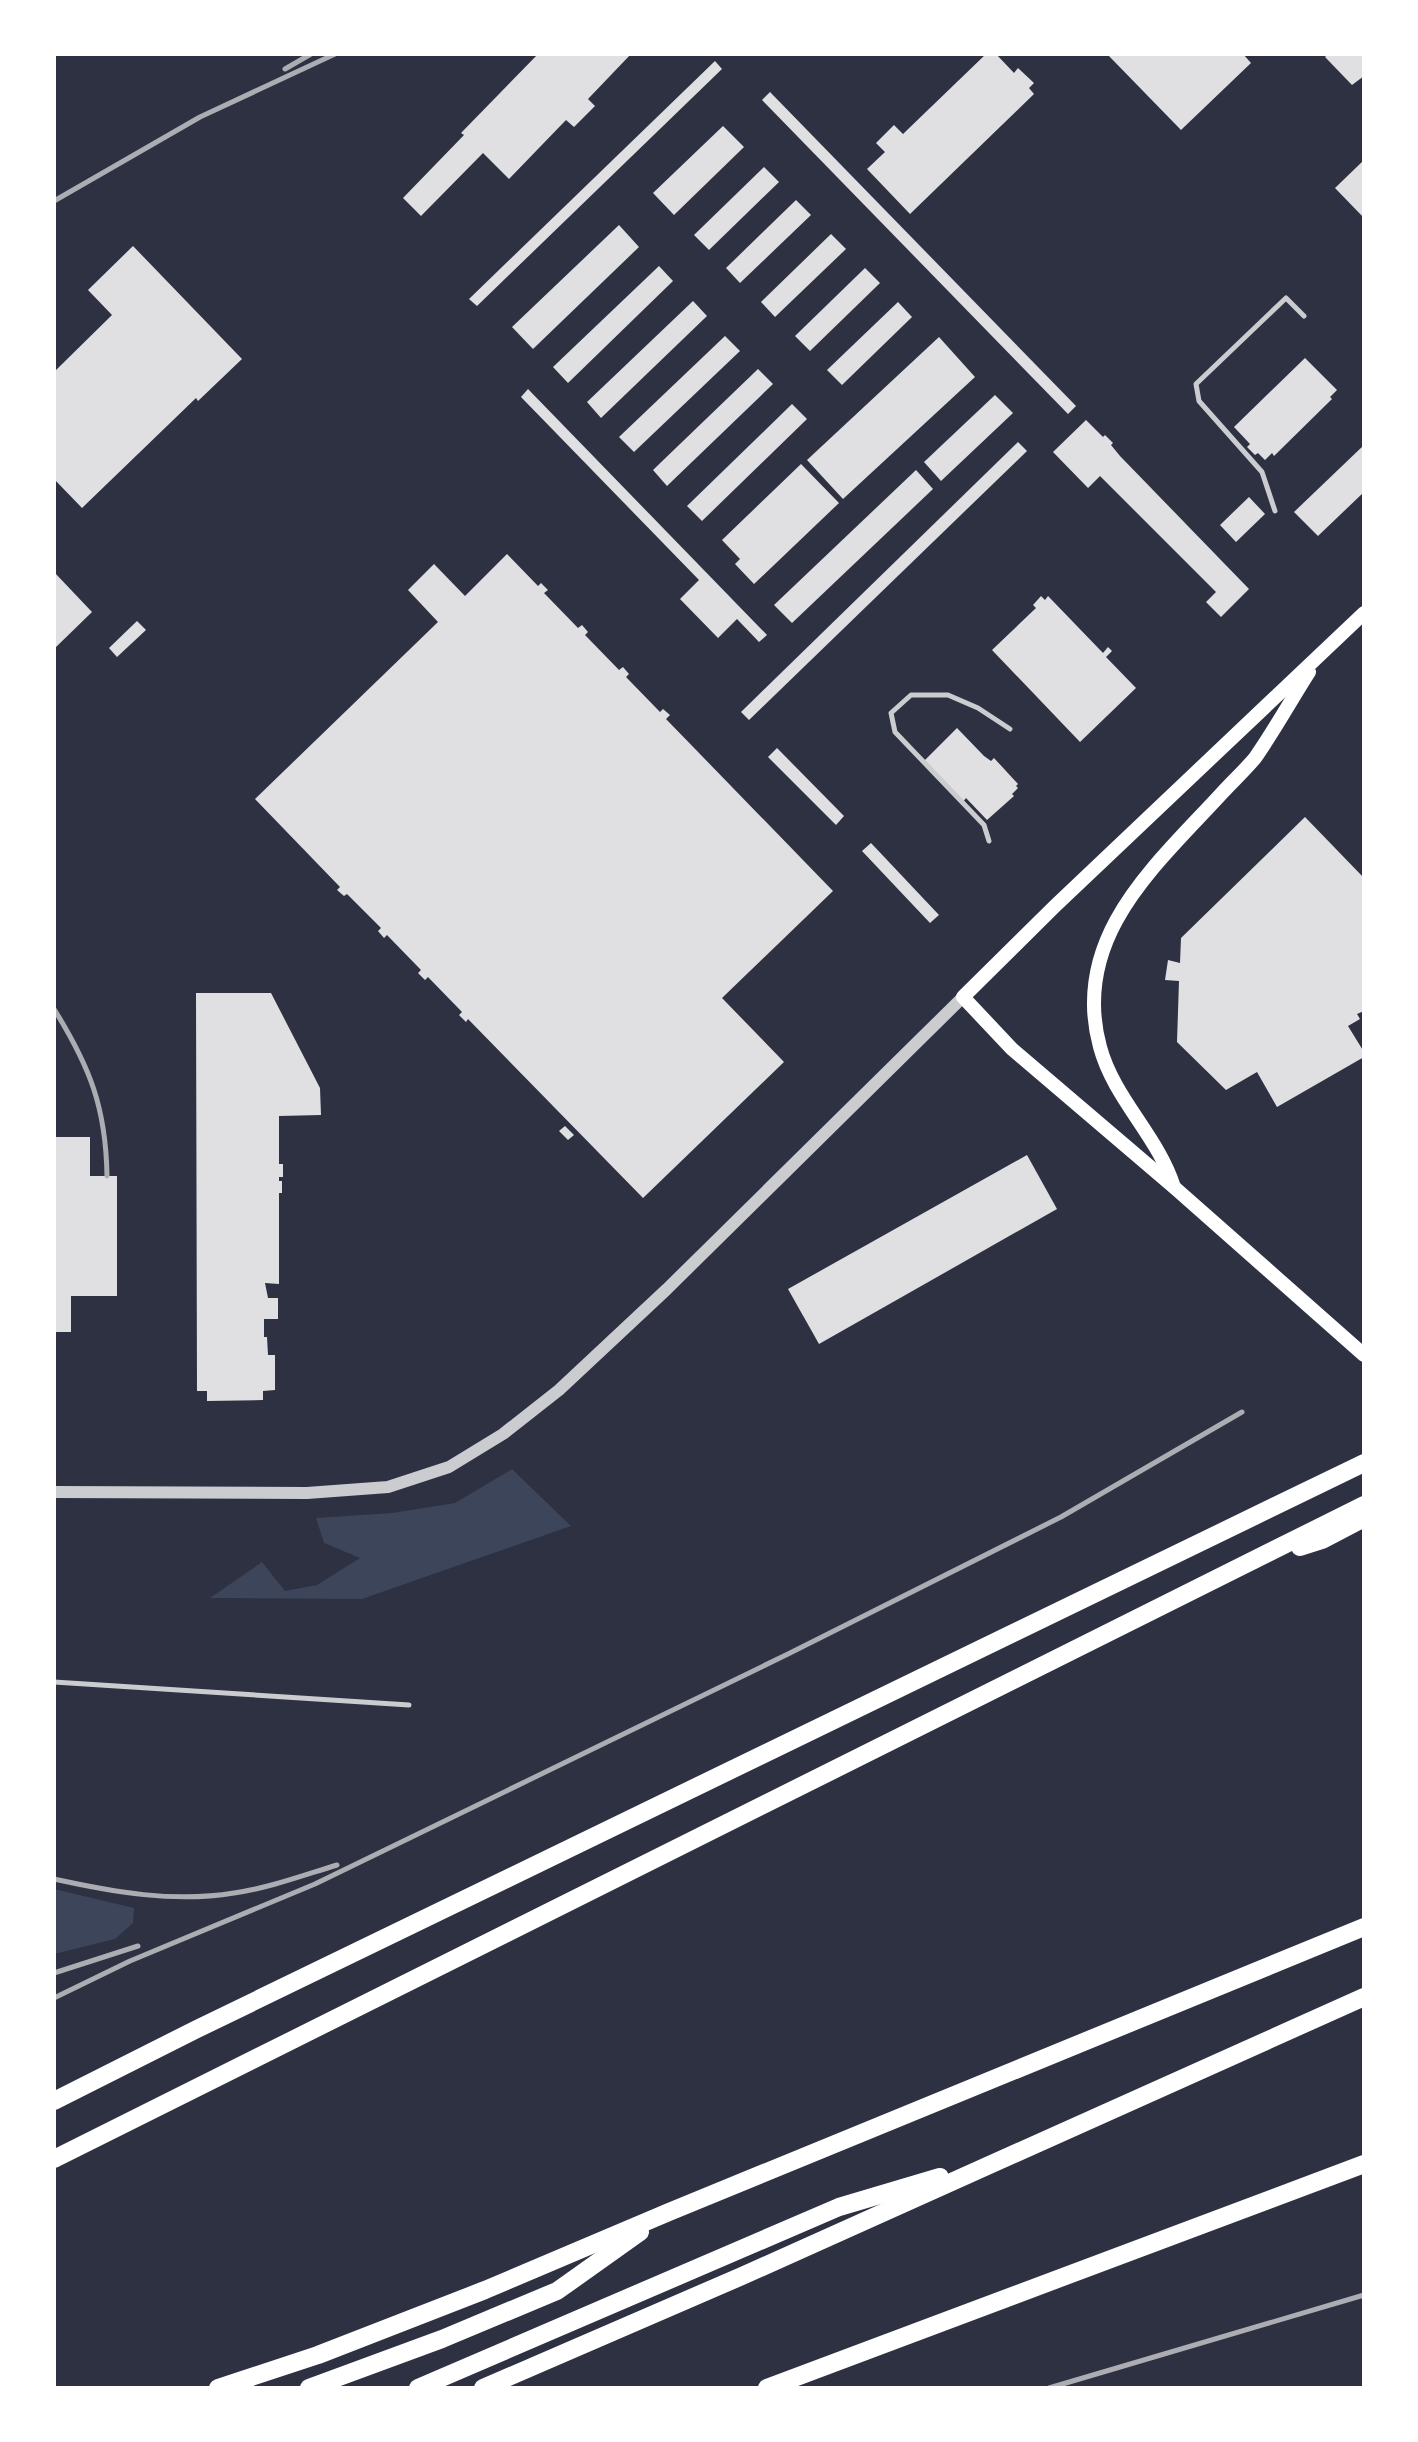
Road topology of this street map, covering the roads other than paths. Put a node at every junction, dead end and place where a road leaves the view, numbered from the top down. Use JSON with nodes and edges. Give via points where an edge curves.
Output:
{"nodes":[{"id":1,"x":1304,"y":316,"type":"dead end"},
{"id":2,"x":1275,"y":511,"type":"dead end"},
{"id":3,"x":1364,"y":613,"type":"edge"},
{"id":4,"x":1320,"y":655,"type":"junction"},
{"id":5,"x":1010,"y":729,"type":"dead end"},
{"id":6,"x":989,"y":841,"type":"dead end"},
{"id":7,"x":963,"y":997,"type":"junction"},
{"id":8,"x":1175,"y":1188,"type":"junction"},
{"id":9,"x":1364,"y":1355,"type":"edge"},
{"id":10,"x":1364,"y":1463,"type":"edge"},
{"id":11,"x":54,"y":1492,"type":"edge"},
{"id":12,"x":1364,"y":1505,"type":"edge"},
{"id":13,"x":1364,"y":1518,"type":"edge"},
{"id":14,"x":1240,"y":1567,"type":"junction"},
{"id":15,"x":54,"y":1682,"type":"edge"},
{"id":16,"x":409,"y":1705,"type":"dead end"},
{"id":17,"x":1364,"y":1927,"type":"edge"},
{"id":18,"x":1364,"y":1997,"type":"edge"},
{"id":19,"x":54,"y":2101,"type":"edge"},
{"id":20,"x":1008,"y":2156,"type":"junction"},
{"id":21,"x":54,"y":2159,"type":"edge"},
{"id":22,"x":1364,"y":2164,"type":"edge"},
{"id":23,"x":669,"y":2212,"type":"junction"},
{"id":24,"x":218,"y":2388,"type":"edge"},
{"id":25,"x":309,"y":2388,"type":"edge"},
{"id":26,"x":418,"y":2388,"type":"edge"},
{"id":27,"x":483,"y":2388,"type":"edge"},
{"id":28,"x":767,"y":2388,"type":"edge"}],
"edges":[{"from":1,"to":2,"type":"lane","via":[[1286,298],[1196,384],[1199,401],[1262,472]]},
{"from":3,"to":4,"type":"main road"},
{"from":4,"to":7,"type":"main road"},
{"from":4,"to":8,"type":"main road","via":[[1254,758],[1129,898],[1099,960],[1094,1006],[1103,1057]]},
{"from":5,"to":6,"type":"lane","via":[[948,695],[911,695],[891,713],[895,732],[984,825]]},
{"from":7,"to":8,"type":"main road","via":[[1012,1049]]},
{"from":7,"to":11,"type":"street","via":[[559,1390],[503,1434],[449,1467],[388,1487],[307,1493]]},
{"from":8,"to":9,"type":"main road"},
{"from":10,"to":19,"type":"highway"},
{"from":12,"to":14,"type":"highway"},
{"from":13,"to":14,"type":"highway","via":[[1322,1540]]},
{"from":14,"to":21,"type":"highway"},
{"from":15,"to":16,"type":"lane"},
{"from":17,"to":23,"type":"highway"},
{"from":18,"to":20,"type":"highway"},
{"from":20,"to":26,"type":"highway","via":[[839,2207]]},
{"from":20,"to":27,"type":"highway"},
{"from":22,"to":28,"type":"highway"},
{"from":23,"to":24,"type":"highway","via":[[417,2318]]},
{"from":23,"to":25,"type":"highway","via":[[557,2291]]}]}
